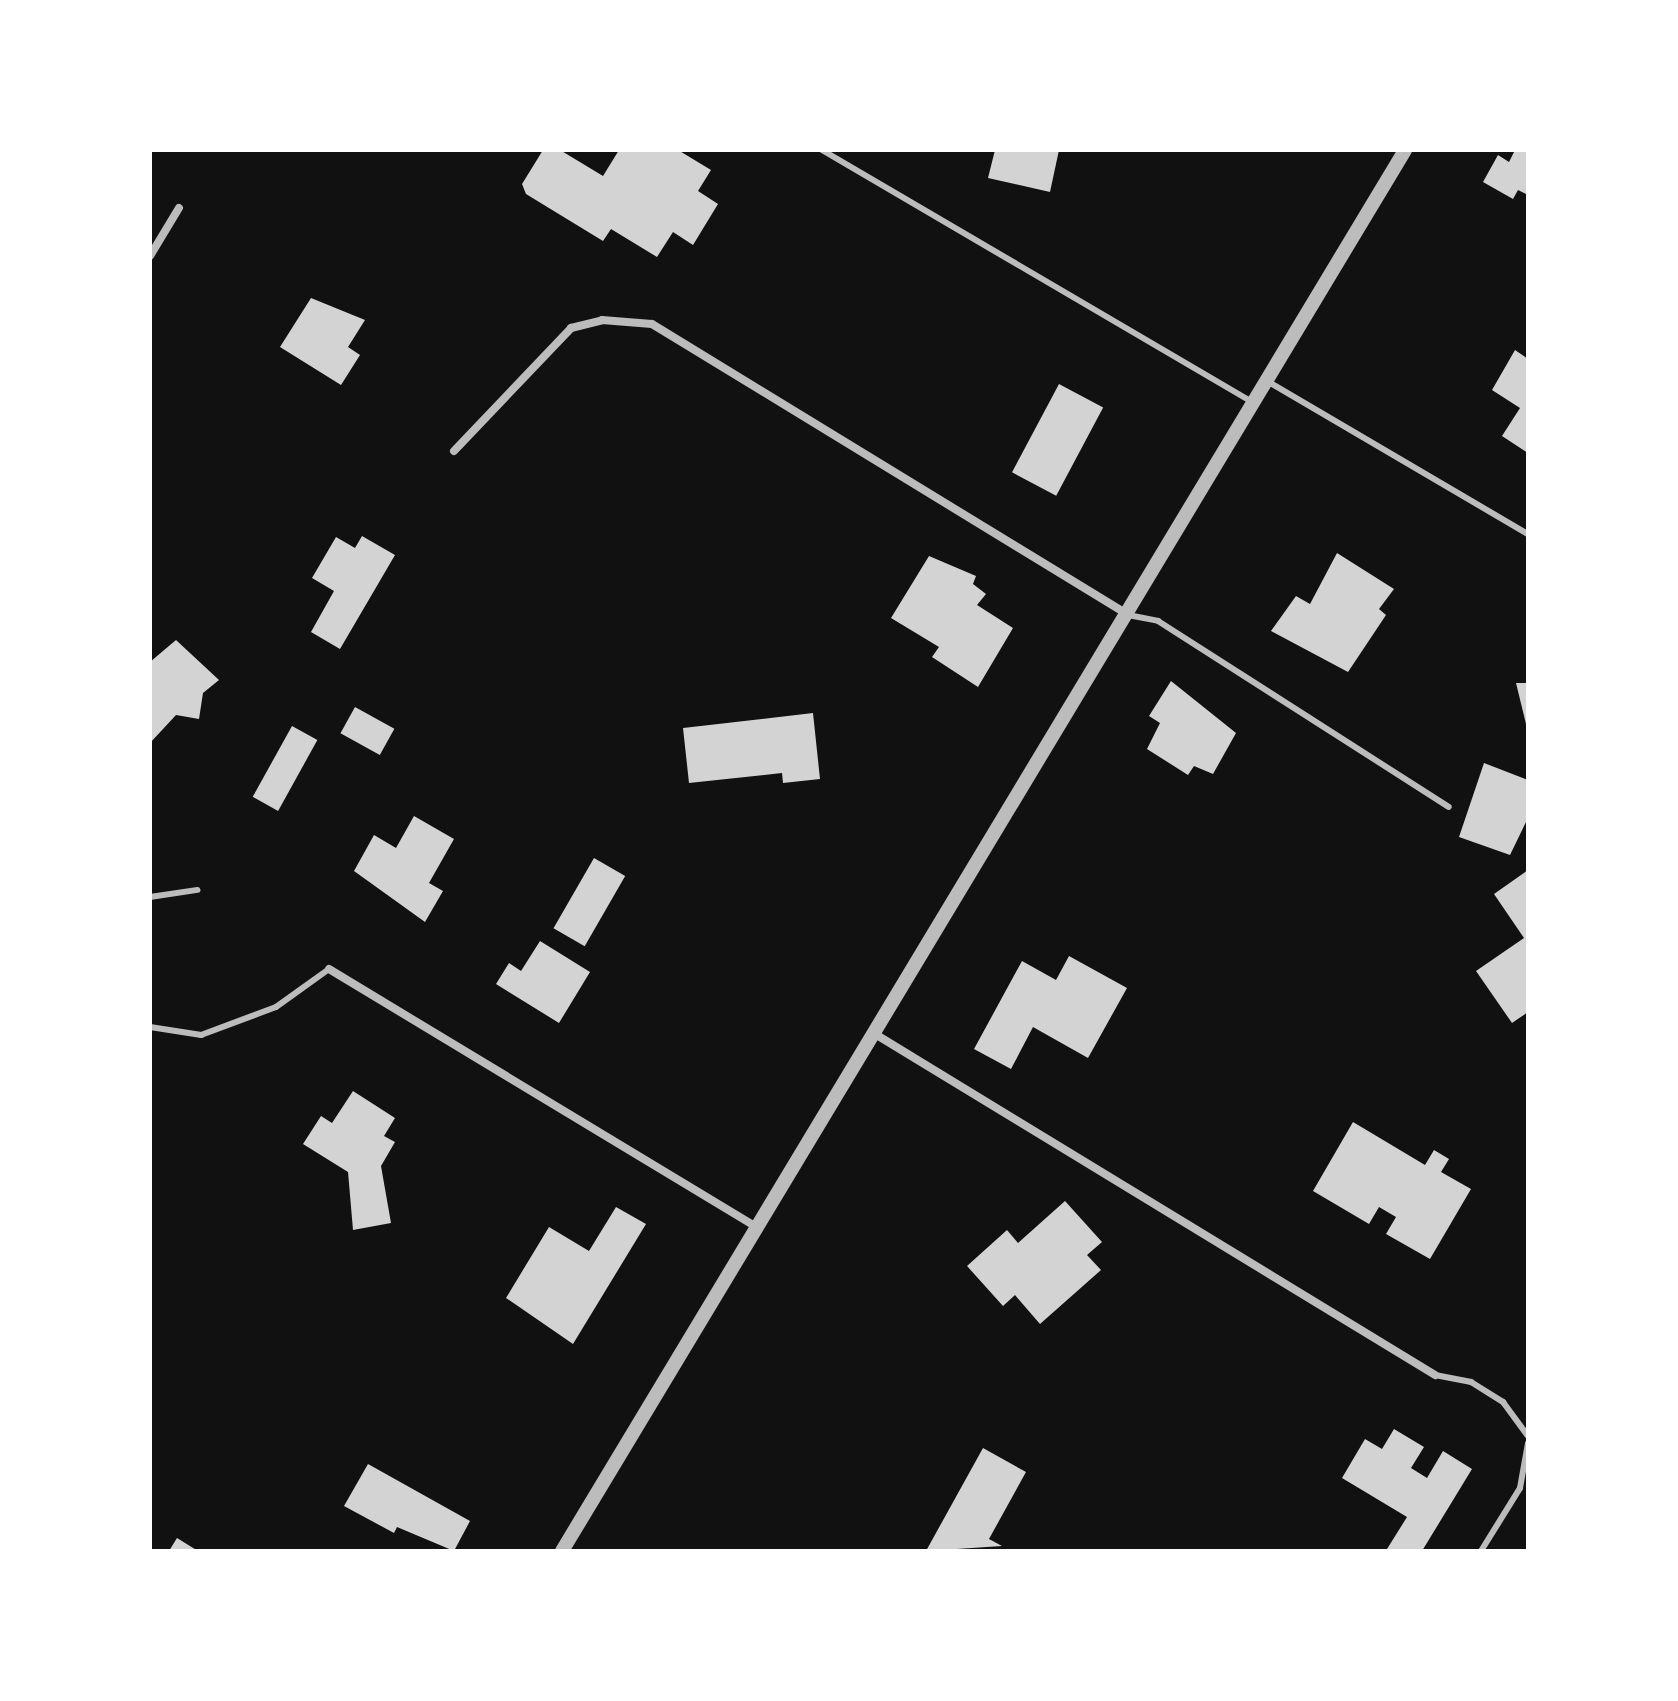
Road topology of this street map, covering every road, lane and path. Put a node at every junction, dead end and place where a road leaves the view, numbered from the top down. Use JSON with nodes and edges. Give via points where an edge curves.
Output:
{"nodes":[{"id":1,"x":822,"y":150,"type":"edge"},
{"id":2,"x":1405,"y":150,"type":"edge"},
{"id":3,"x":179,"y":208,"type":"dead end"},
{"id":4,"x":150,"y":256,"type":"edge"},
{"id":5,"x":1267,"y":381,"type":"junction"},
{"id":6,"x":1254,"y":403,"type":"junction"},
{"id":7,"x":454,"y":451,"type":"dead end"},
{"id":8,"x":1528,"y":534,"type":"edge"},
{"id":9,"x":1127,"y":614,"type":"junction"},
{"id":10,"x":1449,"y":807,"type":"dead end"},
{"id":11,"x":197,"y":890,"type":"dead end"},
{"id":12,"x":150,"y":897,"type":"edge"},
{"id":13,"x":329,"y":969,"type":"joint"},
{"id":14,"x":150,"y":1027,"type":"edge"},
{"id":15,"x":875,"y":1034,"type":"junction"},
{"id":16,"x":759,"y":1228,"type":"junction"},
{"id":17,"x":1435,"y":1375,"type":"joint"},
{"id":18,"x":1528,"y":1436,"type":"edge"},
{"id":19,"x":1528,"y":1443,"type":"edge"},
{"id":20,"x":562,"y":1551,"type":"edge"},
{"id":21,"x":1481,"y":1551,"type":"edge"}],
"edges":[{"from":1,"to":6,"type":"lane"},
{"from":2,"to":5,"type":"street"},
{"from":3,"to":4,"type":"street"},
{"from":5,"to":6,"type":"street"},
{"from":5,"to":8,"type":"lane"},
{"from":6,"to":9,"type":"street"},
{"from":7,"to":9,"type":"street","via":[[571,328],[602,320],[652,324]]},
{"from":9,"to":10,"type":"lane","via":[[1158,621]]},
{"from":9,"to":15,"type":"street"},
{"from":11,"to":12,"type":"lane"},
{"from":13,"to":14,"type":"lane","via":[[276,1007],[201,1035]]},
{"from":13,"to":16,"type":"street"},
{"from":15,"to":16,"type":"street"},
{"from":15,"to":17,"type":"street"},
{"from":16,"to":20,"type":"street"},
{"from":17,"to":18,"type":"lane","via":[[1471,1382],[1503,1402]]},
{"from":19,"to":21,"type":"lane","via":[[1520,1488]]}]}
